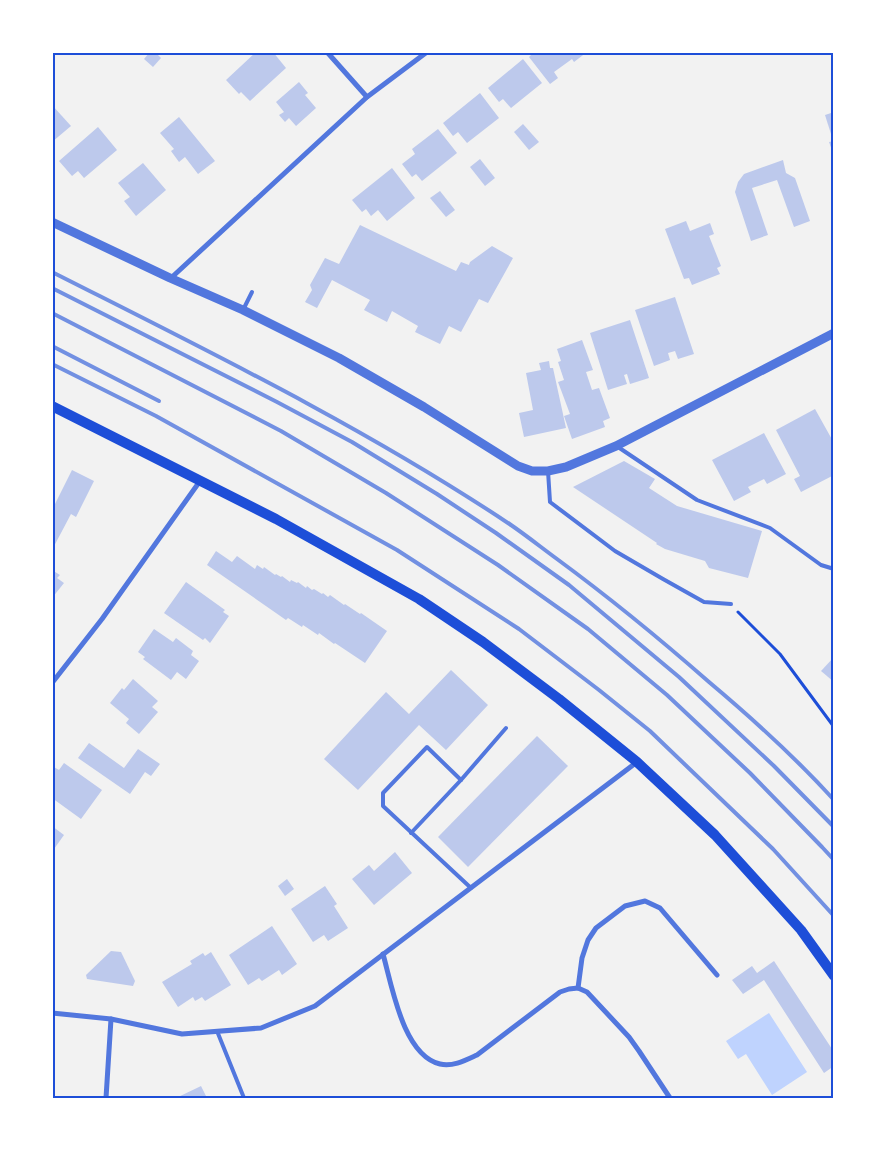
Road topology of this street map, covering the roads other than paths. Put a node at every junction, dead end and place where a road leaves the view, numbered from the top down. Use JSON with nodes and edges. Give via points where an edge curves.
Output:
{"nodes":[{"id":1,"x":327,"y":52,"type":"edge"},
{"id":2,"x":427,"y":52,"type":"edge"},
{"id":3,"x":367,"y":97,"type":"junction"},
{"id":4,"x":52,"y":222,"type":"edge"},
{"id":5,"x":170,"y":278,"type":"junction"},
{"id":6,"x":252,"y":292,"type":"dead end"},
{"id":7,"x":243,"y":310,"type":"junction"},
{"id":8,"x":834,"y":333,"type":"edge"},
{"id":9,"x":52,"y":406,"type":"edge"},
{"id":10,"x":616,"y":446,"type":"junction"},
{"id":11,"x":548,"y":472,"type":"junction"},
{"id":12,"x":200,"y":480,"type":"junction"},
{"id":13,"x":834,"y":569,"type":"edge"},
{"id":14,"x":731,"y":604,"type":"road end"},
{"id":15,"x":52,"y":683,"type":"edge"},
{"id":16,"x":506,"y":728,"type":"dead end"},
{"id":17,"x":637,"y":762,"type":"junction"},
{"id":18,"x":461,"y":780,"type":"junction"},
{"id":19,"x":411,"y":833,"type":"junction"},
{"id":20,"x":471,"y":888,"type":"junction"},
{"id":21,"x":383,"y":954,"type":"junction"},
{"id":22,"x":717,"y":975,"type":"dead end"},
{"id":23,"x":834,"y":976,"type":"edge"},
{"id":24,"x":578,"y":988,"type":"junction"},
{"id":25,"x":52,"y":1013,"type":"edge"},
{"id":26,"x":111,"y":1019,"type":"junction"},
{"id":27,"x":217,"y":1031,"type":"junction"},
{"id":28,"x":106,"y":1098,"type":"edge"},
{"id":29,"x":244,"y":1098,"type":"edge"},
{"id":30,"x":670,"y":1098,"type":"edge"}],
"edges":[{"from":1,"to":3,"type":"street"},
{"from":2,"to":3,"type":"street"},
{"from":3,"to":5,"type":"street"},
{"from":4,"to":5,"type":"street"},
{"from":5,"to":7,"type":"street"},
{"from":6,"to":7,"type":"lane"},
{"from":7,"to":11,"type":"street","via":[[339,358],[518,466]]},
{"from":8,"to":10,"type":"street"},
{"from":9,"to":12,"type":"main road"},
{"from":10,"to":11,"type":"street","via":[[566,468]]},
{"from":10,"to":13,"type":"lane","via":[[697,500],[770,528],[821,565]]},
{"from":11,"to":14,"type":"lane","via":[[550,502],[615,551],[704,602]]},
{"from":12,"to":15,"type":"street","via":[[102,619]]},
{"from":12,"to":17,"type":"main road","via":[[419,599],[491,647]]},
{"from":16,"to":18,"type":"lane"},
{"from":17,"to":20,"type":"street"},
{"from":17,"to":23,"type":"main road","via":[[715,835],[801,930]]},
{"from":18,"to":19,"type":"lane"},
{"from":18,"to":19,"type":"lane","via":[[427,747],[383,793],[383,806]]},
{"from":19,"to":20,"type":"lane"},
{"from":20,"to":21,"type":"street"},
{"from":21,"to":24,"type":"street","via":[[404,1027],[419,1051],[441,1064],[454,1064],[477,1055],[560,992]]},
{"from":21,"to":27,"type":"street","via":[[315,1006],[261,1028]]},
{"from":22,"to":24,"type":"street","via":[[660,908],[645,901],[625,906],[596,928],[582,958]]},
{"from":24,"to":30,"type":"street","via":[[587,992],[629,1037]]},
{"from":25,"to":26,"type":"street"},
{"from":26,"to":27,"type":"street","via":[[182,1034]]},
{"from":26,"to":28,"type":"street"},
{"from":27,"to":29,"type":"lane"}]}
